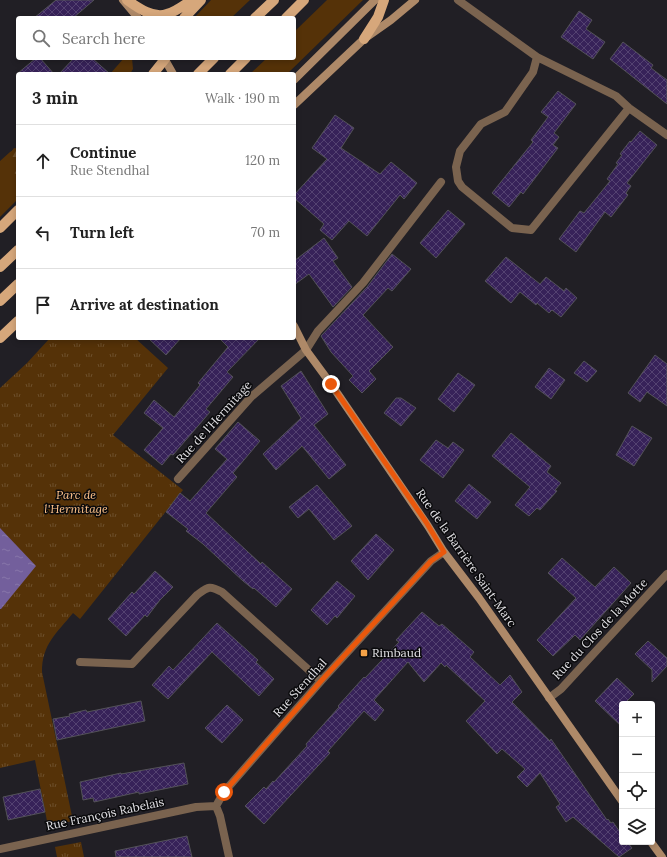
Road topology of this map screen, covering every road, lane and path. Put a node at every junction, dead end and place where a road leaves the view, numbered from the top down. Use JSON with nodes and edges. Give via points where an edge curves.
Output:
{"nodes":[{"id":1,"x":123,"y":0,"type":"edge"},
{"id":2,"x":127,"y":0,"type":"edge"},
{"id":3,"x":192,"y":0,"type":"edge"},
{"id":4,"x":201,"y":0,"type":"edge"},
{"id":5,"x":274,"y":0,"type":"edge"},
{"id":6,"x":304,"y":0,"type":"edge"},
{"id":7,"x":375,"y":0,"type":"edge"},
{"id":8,"x":384,"y":0,"type":"edge"},
{"id":9,"x":415,"y":0,"type":"edge"},
{"id":10,"x":458,"y":0,"type":"edge"},
{"id":11,"x":136,"y":16,"type":"edge"},
{"id":12,"x":186,"y":16,"type":"edge"},
{"id":13,"x":257,"y":16,"type":"edge"},
{"id":14,"x":288,"y":16,"type":"edge"},
{"id":15,"x":364,"y":39,"type":"junction"},
{"id":16,"x":538,"y":57,"type":"junction"},
{"id":17,"x":163,"y":60,"type":"edge"},
{"id":18,"x":165,"y":60,"type":"edge"},
{"id":19,"x":212,"y":60,"type":"edge"},
{"id":20,"x":244,"y":60,"type":"edge"},
{"id":21,"x":171,"y":71,"type":"edge"},
{"id":22,"x":154,"y":72,"type":"edge"},
{"id":23,"x":200,"y":72,"type":"edge"},
{"id":24,"x":232,"y":72,"type":"edge"},
{"id":25,"x":296,"y":78,"type":"edge"},
{"id":26,"x":296,"y":103,"type":"edge"},
{"id":27,"x":629,"y":108,"type":"junction"},
{"id":28,"x":667,"y":135,"type":"edge"},
{"id":29,"x":441,"y":182,"type":"dead end"},
{"id":30,"x":16,"y":212,"type":"edge"},
{"id":31,"x":0,"y":228,"type":"edge"},
{"id":32,"x":16,"y":252,"type":"edge"},
{"id":33,"x":0,"y":267,"type":"edge"},
{"id":34,"x":16,"y":286,"type":"edge"},
{"id":35,"x":0,"y":301,"type":"edge"},
{"id":36,"x":16,"y":323,"type":"edge"},
{"id":37,"x":296,"y":330,"type":"edge"},
{"id":38,"x":0,"y":338,"type":"edge"},
{"id":39,"x":306,"y":350,"type":"junction"},
{"id":40,"x":178,"y":479,"type":"dead end"},
{"id":41,"x":444,"y":552,"type":"junction"},
{"id":42,"x":667,"y":574,"type":"edge"},
{"id":43,"x":80,"y":662,"type":"dead end"},
{"id":44,"x":321,"y":681,"type":"junction"},
{"id":45,"x":549,"y":698,"type":"junction"},
{"id":46,"x":619,"y":797,"type":"edge"},
{"id":47,"x":216,"y":806,"type":"junction"},
{"id":48,"x":653,"y":845,"type":"edge"},
{"id":49,"x":0,"y":849,"type":"edge"},
{"id":50,"x":229,"y":857,"type":"edge"},
{"id":51,"x":662,"y":857,"type":"edge"}],
"edges":[{"from":1,"to":11,"type":"main road"},
{"from":2,"to":3,"type":"main road","via":[[149,13],[164,15]]},
{"from":4,"to":12,"type":"main road"},
{"from":5,"to":13,"type":"main road"},
{"from":6,"to":14,"type":"main road"},
{"from":7,"to":25,"type":"main road"},
{"from":8,"to":15,"type":"main road","via":[[378,17]]},
{"from":9,"to":15,"type":"main road"},
{"from":10,"to":16,"type":"street"},
{"from":15,"to":26,"type":"main road"},
{"from":16,"to":27,"type":"street","via":[[616,96]]},
{"from":16,"to":27,"type":"street","via":[[533,72],[505,112],[480,124],[460,151],[456,167],[458,181],[462,187],[512,228],[532,230]]},
{"from":17,"to":22,"type":"main road"},
{"from":18,"to":21,"type":"main road"},
{"from":19,"to":23,"type":"main road"},
{"from":20,"to":24,"type":"main road"},
{"from":27,"to":28,"type":"street"},
{"from":29,"to":39,"type":"street","name":"Rue de l'Hermitage","via":[[363,283],[318,330]]},
{"from":30,"to":31,"type":"main road"},
{"from":32,"to":33,"type":"main road"},
{"from":34,"to":35,"type":"main road"},
{"from":36,"to":38,"type":"main road"},
{"from":37,"to":39,"type":"main road","name":"Rue de la Barrière Saint-Marc"},
{"from":39,"to":40,"type":"street","name":"Rue de l'Hermitage","via":[[251,396]]},
{"from":39,"to":41,"type":"main road","name":"Rue de la Barrière Saint-Marc","via":[[426,522]]},
{"from":41,"to":44,"type":"street","name":"Rue Stendhal","via":[[431,561]]},
{"from":41,"to":45,"type":"main road","name":"Rue de la Barrière Saint-Marc"},
{"from":42,"to":45,"type":"street","name":"Rue du Clos de la Motte"},
{"from":43,"to":44,"type":"street","via":[[132,664],[197,595],[207,587],[213,587],[222,592]]},
{"from":44,"to":47,"type":"street","name":"Rue Stendhal","via":[[229,786]]},
{"from":45,"to":46,"type":"main road","name":"Rue de la Barrière Saint-Marc"},
{"from":47,"to":49,"type":"street","name":"Rue François Rabelais","via":[[196,807]]},
{"from":47,"to":50,"type":"street"},
{"from":48,"to":51,"type":"main road"}]}
